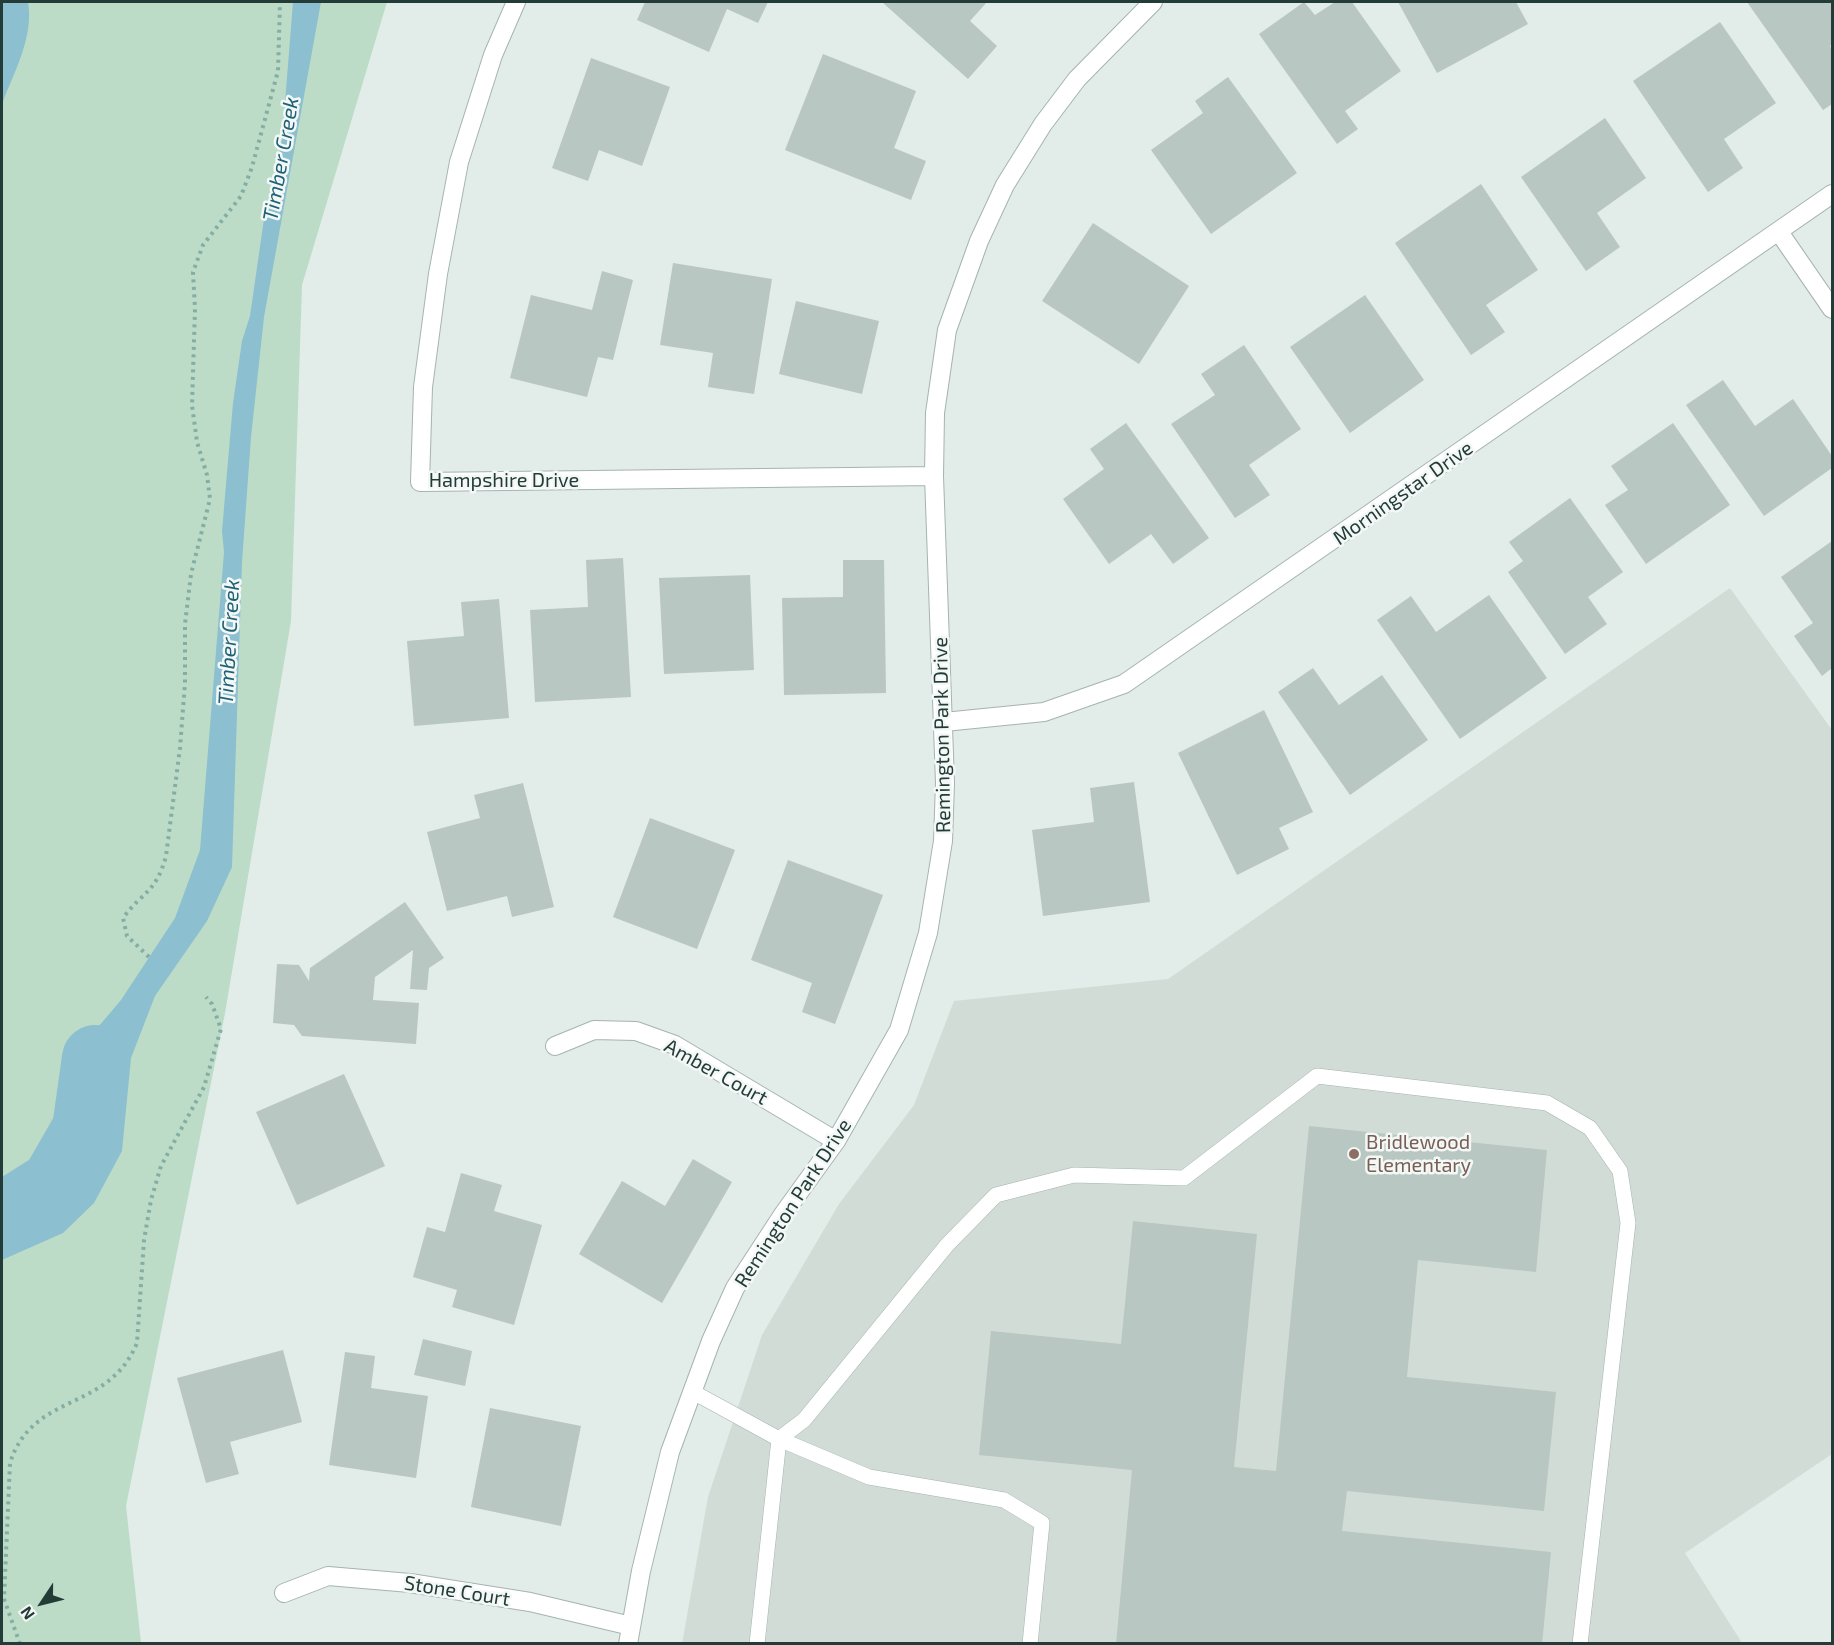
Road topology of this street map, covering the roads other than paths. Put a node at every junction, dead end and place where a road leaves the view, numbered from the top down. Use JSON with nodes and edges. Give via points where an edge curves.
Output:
{"nodes":[{"id":1,"x":516,"y":2,"type":"edge"},
{"id":2,"x":1153,"y":2,"type":"edge"},
{"id":3,"x":1833,"y":194,"type":"edge"},
{"id":4,"x":1779,"y":232,"type":"junction"},
{"id":5,"x":1833,"y":309,"type":"edge"},
{"id":6,"x":934,"y":476,"type":"junction"},
{"id":7,"x":944,"y":722,"type":"junction"},
{"id":8,"x":555,"y":1046,"type":"dead end"},
{"id":9,"x":836,"y":1141,"type":"junction"},
{"id":10,"x":693,"y":1392,"type":"junction"},
{"id":11,"x":778,"y":1439,"type":"junction"},
{"id":12,"x":284,"y":1593,"type":"dead end"},
{"id":13,"x":630,"y":1635,"type":"edge"},
{"id":14,"x":758,"y":1644,"type":"edge"},
{"id":15,"x":1030,"y":1644,"type":"edge"},
{"id":16,"x":1580,"y":1644,"type":"edge"}],
"edges":[{"from":1,"to":6,"type":"street","name":"Hampshire Drive","via":[[493,55],[459,162],[438,274],[423,387],[420,482]]},
{"from":2,"to":6,"type":"street","name":"Remington Park Drive","via":[[1077,79],[1005,185],[947,330],[935,413]]},
{"from":3,"to":4,"type":"street","name":"Morningstar Drive"},
{"from":4,"to":5,"type":"street"},
{"from":4,"to":7,"type":"street","name":"Morningstar Drive","via":[[1124,684],[1044,712]]},
{"from":6,"to":7,"type":"street","name":"Remington Park Drive"},
{"from":7,"to":9,"type":"street","name":"Remington Park Drive","via":[[943,841],[927,933],[899,1030]]},
{"from":8,"to":9,"type":"street","name":"Amber Court","via":[[594,1030],[636,1031],[675,1045]]},
{"from":9,"to":10,"type":"street","name":"Remington Park Drive","via":[[735,1288]]},
{"from":10,"to":11,"type":"lane"},
{"from":10,"to":13,"type":"street","name":"Remington Park Drive","via":[[670,1452]]},
{"from":11,"to":14,"type":"lane"},
{"from":11,"to":15,"type":"lane","via":[[869,1477],[1004,1500],[1042,1523]]},
{"from":11,"to":16,"type":"lane","via":[[804,1420],[947,1245],[996,1196],[1074,1174],[1184,1178],[1317,1076],[1547,1103],[1590,1128],[1620,1171],[1628,1223]]},
{"from":12,"to":13,"type":"street","name":"Stone Court","via":[[328,1576],[410,1583],[530,1602]]}]}
